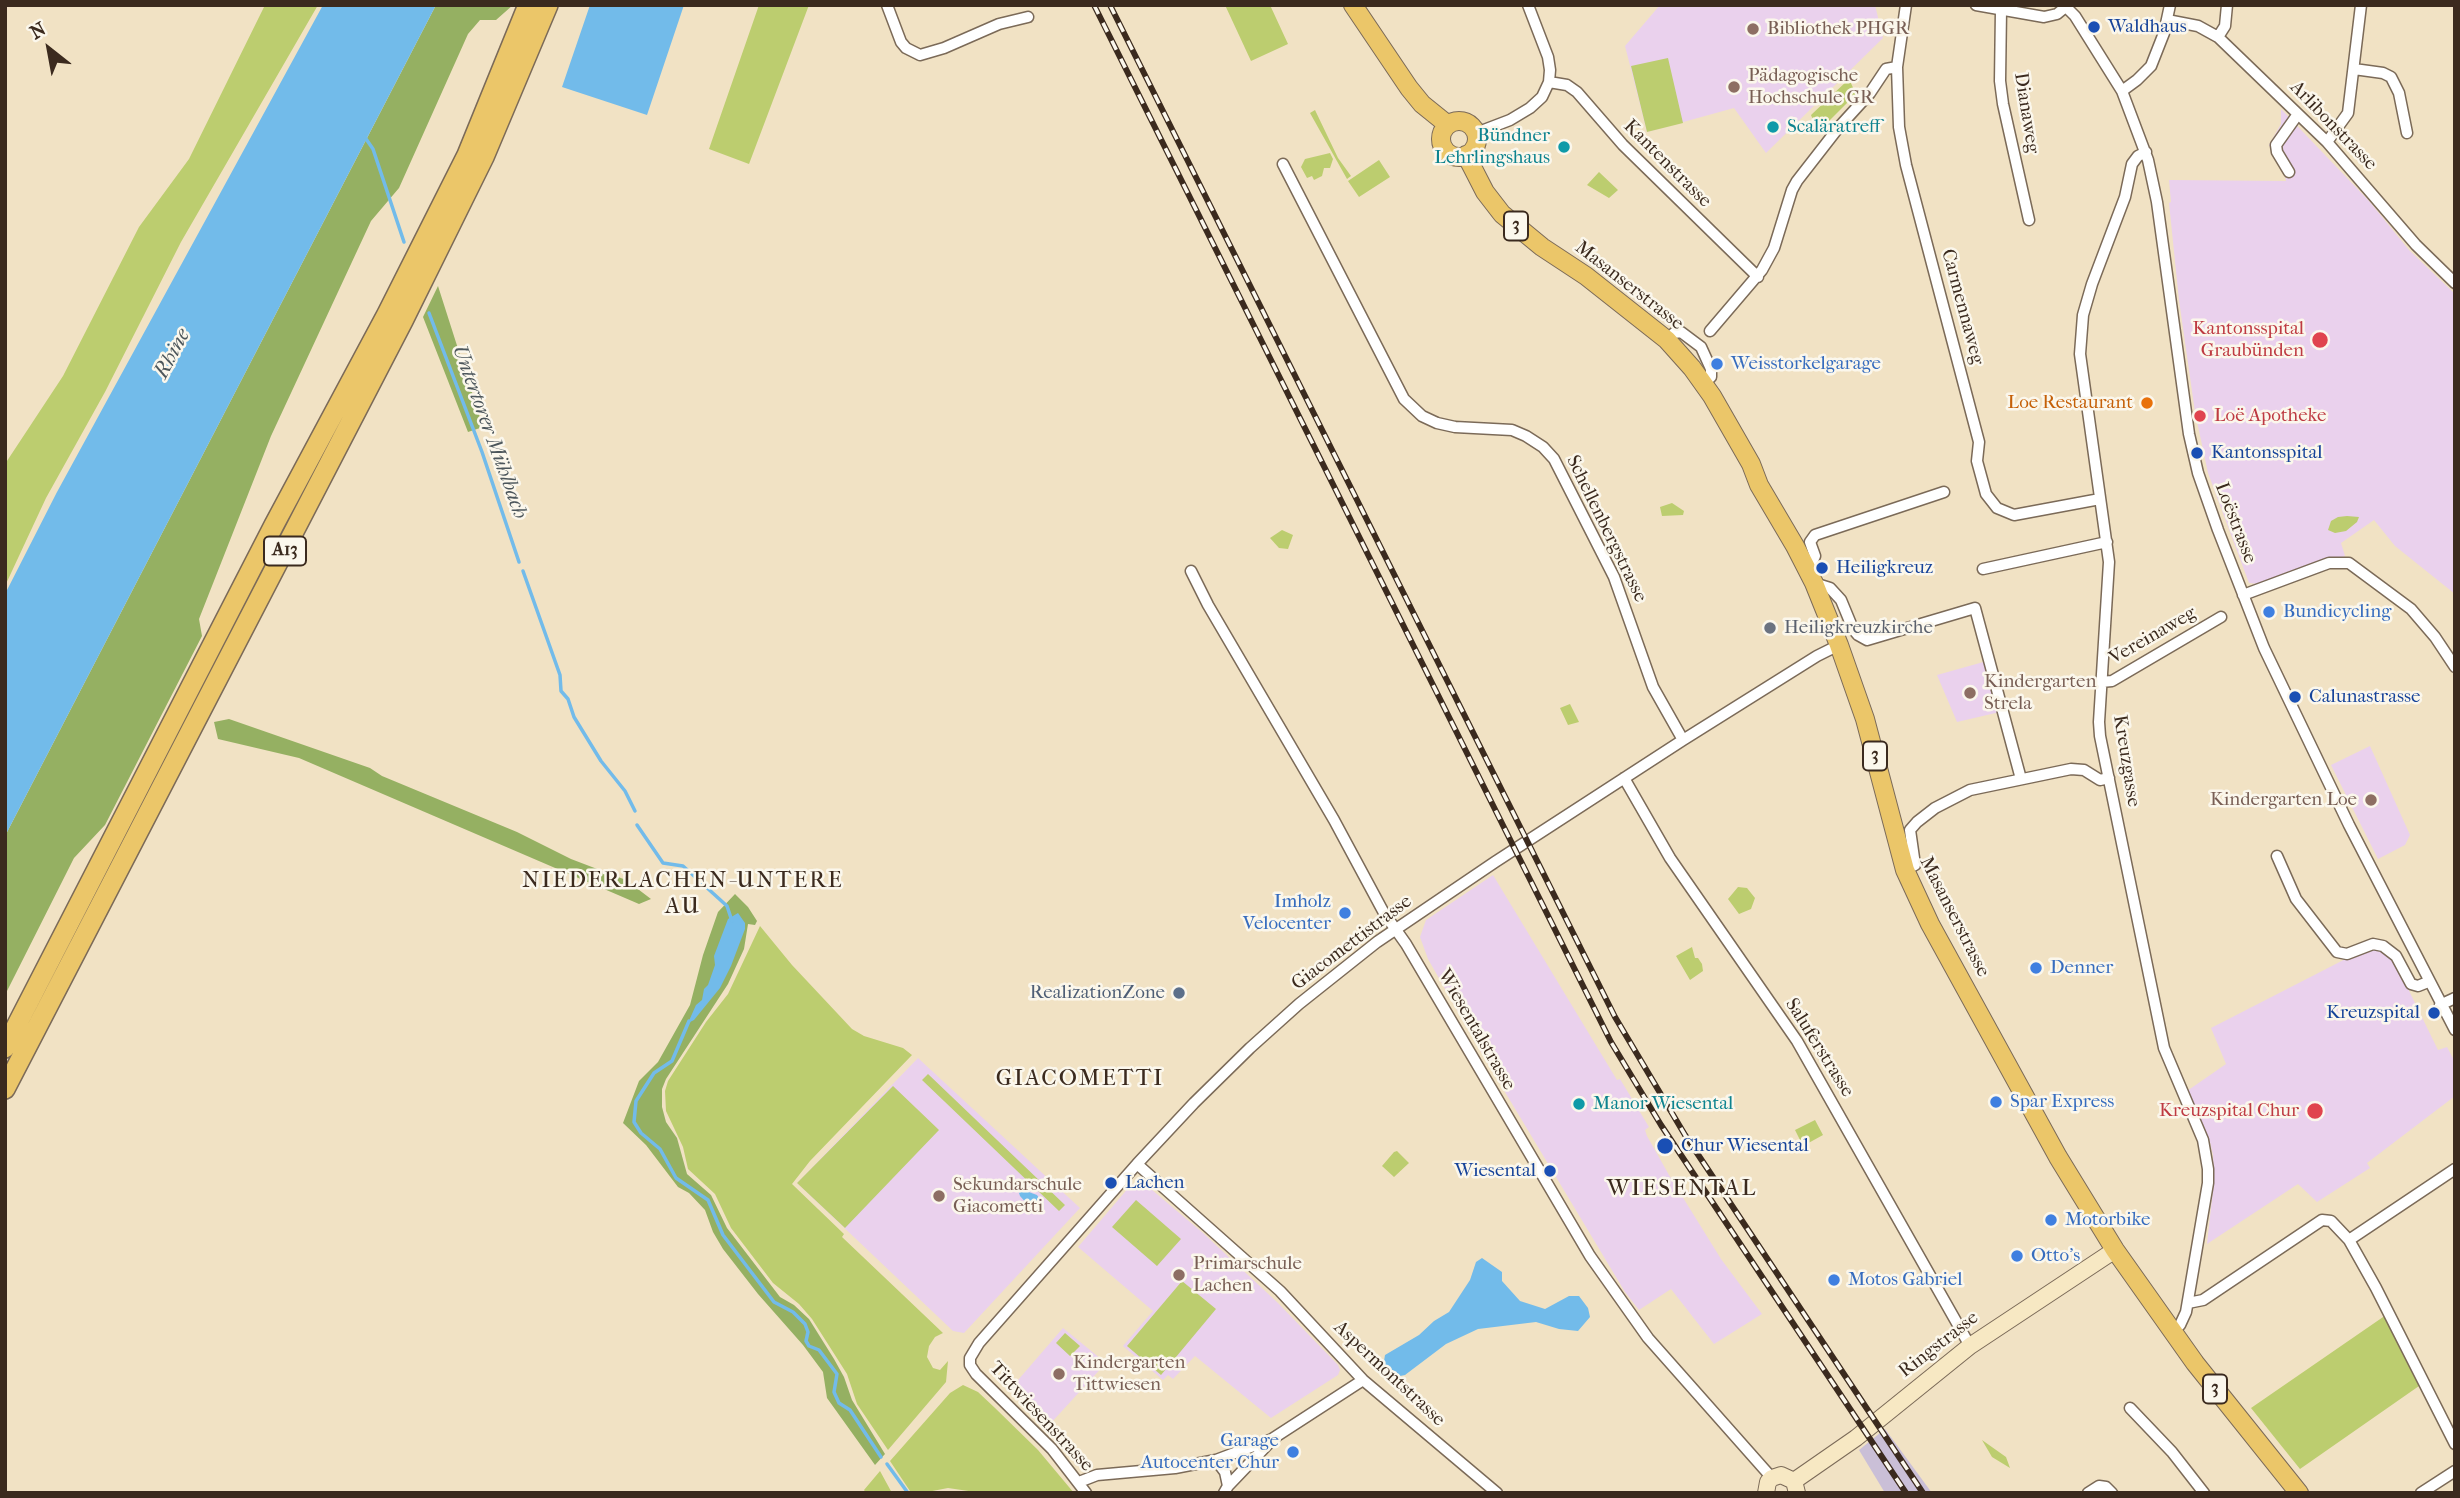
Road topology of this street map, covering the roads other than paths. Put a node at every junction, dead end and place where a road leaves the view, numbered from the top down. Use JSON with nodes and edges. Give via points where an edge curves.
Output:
{"nodes":[{"id":1,"x":528,"y":5,"type":"edge"},
{"id":2,"x":548,"y":5,"type":"edge"},
{"id":3,"x":887,"y":5,"type":"edge"},
{"id":4,"x":1353,"y":5,"type":"edge"},
{"id":5,"x":1528,"y":5,"type":"edge"},
{"id":6,"x":1906,"y":5,"type":"edge"},
{"id":7,"x":1976,"y":5,"type":"edge"},
{"id":8,"x":2170,"y":5,"type":"edge"},
{"id":9,"x":2227,"y":5,"type":"edge"},
{"id":10,"x":2361,"y":5,"type":"edge"},
{"id":11,"x":2067,"y":6,"type":"edge"},
{"id":12,"x":2001,"y":10,"type":"junction"},
{"id":13,"x":1028,"y":17,"type":"dead end"},
{"id":14,"x":2167,"y":20,"type":"junction"},
{"id":15,"x":2218,"y":37,"type":"junction"},
{"id":16,"x":1897,"y":66,"type":"junction"},
{"id":17,"x":2354,"y":69,"type":"junction"},
{"id":18,"x":1549,"y":82,"type":"junction"},
{"id":19,"x":2122,"y":91,"type":"junction"},
{"id":20,"x":2298,"y":114,"type":"junction"},
{"id":21,"x":1448,"y":125,"type":"junction"},
{"id":22,"x":1476,"y":133,"type":"junction"},
{"id":23,"x":2407,"y":133,"type":"dead end"},
{"id":24,"x":2326,"y":142,"type":"junction"},
{"id":25,"x":2146,"y":152,"type":"junction"},
{"id":26,"x":1466,"y":155,"type":"junction"},
{"id":27,"x":1283,"y":164,"type":"dead end"},
{"id":28,"x":2289,"y":172,"type":"dead end"},
{"id":29,"x":2029,"y":220,"type":"dead end"},
{"id":30,"x":1758,"y":277,"type":"junction"},
{"id":31,"x":2455,"y":283,"type":"edge"},
{"id":32,"x":1710,"y":331,"type":"dead end"},
{"id":33,"x":1944,"y":492,"type":"dead end"},
{"id":34,"x":2100,"y":499,"type":"junction"},
{"id":35,"x":2107,"y":542,"type":"junction"},
{"id":36,"x":1983,"y":569,"type":"dead end"},
{"id":37,"x":1191,"y":571,"type":"dead end"},
{"id":38,"x":1811,"y":576,"type":"junction"},
{"id":39,"x":2243,"y":595,"type":"junction"},
{"id":40,"x":2221,"y":617,"type":"dead end"},
{"id":41,"x":1839,"y":645,"type":"junction"},
{"id":42,"x":2455,"y":667,"type":"edge"},
{"id":43,"x":2101,"y":682,"type":"junction"},
{"id":44,"x":1683,"y":740,"type":"junction"},
{"id":45,"x":1624,"y":778,"type":"junction"},
{"id":46,"x":2109,"y":778,"type":"junction"},
{"id":47,"x":2021,"y":779,"type":"junction"},
{"id":48,"x":2277,"y":856,"type":"dead end"},
{"id":49,"x":1905,"y":870,"type":"junction"},
{"id":50,"x":1395,"y":929,"type":"junction"},
{"id":51,"x":2428,"y":982,"type":"junction"},
{"id":52,"x":2455,"y":998,"type":"edge"},
{"id":53,"x":2440,"y":1005,"type":"junction"},
{"id":54,"x":2455,"y":1030,"type":"edge"},
{"id":55,"x":5,"y":1048,"type":"edge"},
{"id":56,"x":5,"y":1089,"type":"edge"},
{"id":57,"x":1137,"y":1164,"type":"junction"},
{"id":58,"x":2455,"y":1168,"type":"edge"},
{"id":59,"x":2348,"y":1240,"type":"junction"},
{"id":60,"x":2115,"y":1251,"type":"junction"},
{"id":61,"x":2188,"y":1303,"type":"junction"},
{"id":62,"x":2172,"y":1331,"type":"junction"},
{"id":63,"x":1970,"y":1346,"type":"junction"},
{"id":64,"x":971,"y":1365,"type":"joint"},
{"id":65,"x":1363,"y":1380,"type":"junction"},
{"id":66,"x":2130,"y":1408,"type":"dead end"},
{"id":67,"x":1272,"y":1439,"type":"junction"},
{"id":68,"x":2455,"y":1444,"type":"edge"},
{"id":69,"x":1216,"y":1460,"type":"junction"},
{"id":70,"x":2455,"y":1472,"type":"edge"},
{"id":71,"x":1079,"y":1482,"type":"junction"},
{"id":72,"x":1769,"y":1485,"type":"edge"},
{"id":73,"x":1795,"y":1487,"type":"edge"},
{"id":74,"x":1226,"y":1489,"type":"edge"},
{"id":75,"x":1086,"y":1493,"type":"edge"},
{"id":76,"x":1497,"y":1493,"type":"edge"},
{"id":77,"x":2088,"y":1493,"type":"edge"},
{"id":78,"x":2112,"y":1493,"type":"edge"},
{"id":79,"x":2204,"y":1493,"type":"edge"},
{"id":80,"x":2299,"y":1493,"type":"edge"},
{"id":81,"x":2421,"y":1493,"type":"edge"}],
"edges":[{"from":1,"to":55,"type":"highway","number":"A13","via":[[467,155]]},
{"from":2,"to":56,"type":"highway","number":"A13","via":[[484,156],[403,321]]},
{"from":3,"to":13,"type":"street","via":[[901,42],[920,55]]},
{"from":4,"to":21,"type":"main road","via":[[1409,88]]},
{"from":5,"to":18,"type":"street","via":[[1548,57]]},
{"from":6,"to":16,"type":"street","name":"Carmennaweg"},
{"from":7,"to":12,"type":"street"},
{"from":8,"to":14,"type":"street"},
{"from":9,"to":15,"type":"street","via":[[2225,26]]},
{"from":10,"to":17,"type":"street"},
{"from":11,"to":12,"type":"street","via":[[2044,17]]},
{"from":11,"to":19,"type":"street","name":"Loëstrasse"},
{"from":12,"to":29,"type":"street","name":"Dianaweg","via":[[2003,104]]},
{"from":14,"to":15,"type":"street","name":"Arlibonstrasse","via":[[2198,26]]},
{"from":14,"to":19,"type":"street","via":[[2151,66]]},
{"from":15,"to":20,"type":"street","name":"Arlibonstrasse"},
{"from":16,"to":30,"type":"street","via":[[1886,69],[1797,181],[1774,248]]},
{"from":16,"to":34,"type":"street","name":"Carmennaweg","via":[[1899,127],[1906,165],[1979,442],[1977,461],[1986,494],[1997,508],[2014,515]]},
{"from":17,"to":23,"type":"street","via":[[2391,77]]},
{"from":17,"to":24,"type":"street","via":[[2348,113]]},
{"from":18,"to":22,"type":"street","via":[[1530,108]]},
{"from":18,"to":30,"type":"street","name":"Kantenstrasse","via":[[1577,92],[1623,145]]},
{"from":19,"to":25,"type":"street","name":"Loëstrasse"},
{"from":20,"to":24,"type":"street","name":"Arlibonstrasse"},
{"from":20,"to":28,"type":"street","via":[[2276,145]]},
{"from":21,"to":22,"type":"main road","via":[[1464,122]]},
{"from":21,"to":26,"type":"main road","via":[[1441,134],[1442,146],[1447,153]]},
{"from":22,"to":26,"type":"main road","via":[[1474,148]]},
{"from":24,"to":31,"type":"street","name":"Arlibonstrasse"},
{"from":25,"to":34,"type":"street","name":"Kreuzgasse","via":[[2132,163],[2080,329]]},
{"from":25,"to":39,"type":"street","name":"Loëstrasse","via":[[2189,434],[2198,473]]},
{"from":26,"to":38,"type":"main road","name":"Masanserstrasse","number":"3","via":[[1502,214],[1667,340],[1703,383]]},
{"from":27,"to":44,"type":"street","name":"Schellenbergstrasse","via":[[1404,399],[1437,423],[1512,430],[1543,447],[1553,459],[1614,577],[1653,687]]},
{"from":30,"to":32,"type":"street"},
{"from":33,"to":38,"type":"street","via":[[1815,535],[1810,542],[1815,556]]},
{"from":34,"to":35,"type":"street","name":"Kreuzgasse"},
{"from":35,"to":36,"type":"street"},
{"from":35,"to":43,"type":"street","name":"Kreuzgasse","via":[[2109,580]]},
{"from":37,"to":50,"type":"street","name":"Wiesentalstrasse"},
{"from":38,"to":41,"type":"main road","name":"Masanserstrasse","number":"3"},
{"from":38,"to":47,"type":"street","via":[[1830,587],[1853,629],[1867,640],[1975,608]]},
{"from":39,"to":42,"type":"street","via":[[2329,563],[2349,563],[2411,609]]},
{"from":39,"to":51,"type":"street","name":"Loëstrasse","via":[[2264,648]]},
{"from":40,"to":43,"type":"street","name":"Vereinaweg","via":[[2112,681]]},
{"from":41,"to":44,"type":"street","name":"Giacomettistrasse"},
{"from":41,"to":49,"type":"main road","name":"Masanserstrasse","number":"3","via":[[1865,719]]},
{"from":43,"to":46,"type":"street","name":"Kreuzgasse","via":[[2099,722]]},
{"from":44,"to":45,"type":"street","name":"Giacomettistrasse"},
{"from":45,"to":50,"type":"street","name":"Giacomettistrasse"},
{"from":45,"to":63,"type":"street","name":"Saluferstrasse","via":[[1670,858],[1804,1052]]},
{"from":46,"to":47,"type":"street","via":[[2100,780],[2078,768]]},
{"from":46,"to":61,"type":"street","name":"Kreuzgasse","via":[[2166,1056],[2207,1154],[2208,1183]]},
{"from":47,"to":49,"type":"street","via":[[1970,790],[1926,814],[1910,830],[1915,865]]},
{"from":48,"to":51,"type":"street","via":[[2296,899],[2337,952],[2383,946],[2396,956],[2411,984]]},
{"from":49,"to":60,"type":"main road","name":"Masanserstrasse","number":"3","via":[[2052,1146]]},
{"from":50,"to":57,"type":"street","name":"Giacomettistrasse","via":[[1250,1048]]},
{"from":50,"to":72,"type":"street","name":"Wiesentalstrasse","via":[[1590,1256],[1623,1305]]},
{"from":51,"to":53,"type":"street","name":"Loëstrasse"},
{"from":52,"to":53,"type":"street"},
{"from":53,"to":54,"type":"street","name":"Loëstrasse"},
{"from":57,"to":64,"type":"street","name":"Giacomettistrasse","via":[[974,1349]]},
{"from":57,"to":65,"type":"street","name":"Aspermontstrasse","via":[[1280,1292]]},
{"from":58,"to":59,"type":"street"},
{"from":59,"to":61,"type":"street","via":[[2334,1223],[2322,1220],[2203,1300]]},
{"from":59,"to":68,"type":"street"},
{"from":60,"to":62,"type":"main road","name":"Masanserstrasse","number":"3"},
{"from":60,"to":63,"type":"main road","name":"Ringstrasse"},
{"from":61,"to":62,"type":"street","name":"Kreuzgasse","via":[[2182,1321]]},
{"from":62,"to":80,"type":"main road","name":"Masanserstrasse","number":"3"},
{"from":63,"to":73,"type":"main road","name":"Ringstrasse"},
{"from":64,"to":71,"type":"street","name":"Tittwiesenstrasse"},
{"from":65,"to":67,"type":"street"},
{"from":65,"to":76,"type":"street","name":"Aspermontstrasse"},
{"from":66,"to":79,"type":"street"},
{"from":67,"to":69,"type":"street"},
{"from":67,"to":74,"type":"street"},
{"from":69,"to":71,"type":"street","via":[[1097,1475]]},
{"from":69,"to":74,"type":"street","via":[[1225,1472]]},
{"from":70,"to":81,"type":"street"},
{"from":71,"to":75,"type":"street","name":"Tittwiesenstrasse"},
{"from":72,"to":73,"type":"main road","via":[[1786,1476]]},
{"from":77,"to":78,"type":"street","via":[[2099,1486]]}]}
